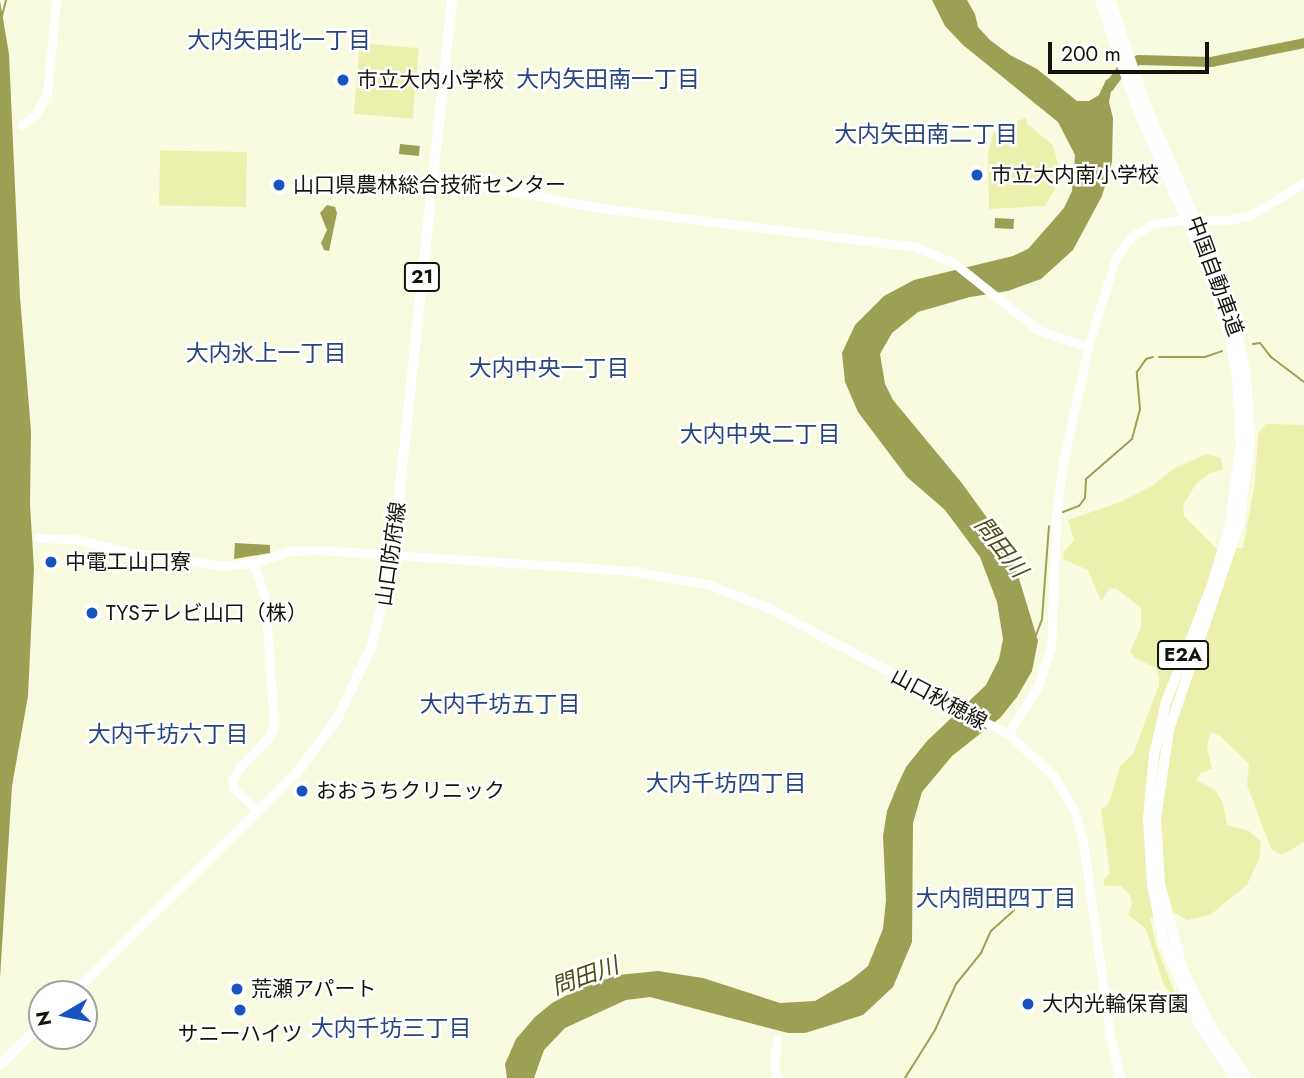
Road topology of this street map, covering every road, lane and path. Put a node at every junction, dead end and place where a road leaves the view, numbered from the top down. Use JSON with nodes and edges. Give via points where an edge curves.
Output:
{"nodes":[{"id":1,"x":56,"y":0,"type":"edge"},
{"id":2,"x":452,"y":0,"type":"edge"},
{"id":3,"x":1100,"y":0,"type":"edge"},
{"id":4,"x":1110,"y":0,"type":"edge"},
{"id":5,"x":1121,"y":53,"type":"junction"},
{"id":6,"x":21,"y":125,"type":"dead end"},
{"id":7,"x":432,"y":176,"type":"junction"},
{"id":8,"x":1304,"y":183,"type":"edge"},
{"id":9,"x":1195,"y":227,"type":"junction"},
{"id":10,"x":1088,"y":347,"type":"junction"},
{"id":11,"x":38,"y":538,"type":"dead end"},
{"id":12,"x":393,"y":555,"type":"junction"},
{"id":13,"x":253,"y":563,"type":"junction"},
{"id":14,"x":1008,"y":734,"type":"junction"},
{"id":15,"x":258,"y":811,"type":"junction"},
{"id":16,"x":86,"y":980,"type":"edge"},
{"id":17,"x":28,"y":1038,"type":"edge"},
{"id":18,"x":777,"y":1039,"type":"dead end"},
{"id":19,"x":0,"y":1065,"type":"edge"},
{"id":20,"x":777,"y":1078,"type":"edge"},
{"id":21,"x":1120,"y":1078,"type":"edge"},
{"id":22,"x":1235,"y":1078,"type":"edge"},
{"id":23,"x":1247,"y":1078,"type":"edge"}],
"edges":[{"from":1,"to":6,"type":"street","via":[[47,95],[36,115]]},
{"from":2,"to":7,"type":"main road","name":"山口防府線","number":"21"},
{"from":3,"to":5,"type":"highway","name":"中国自動車道","number":"E2A"},
{"from":4,"to":5,"type":"highway","name":"中国自動車道","number":"E2A"},
{"from":5,"to":9,"type":"highway","name":"中国自動車道","number":"E2A"},
{"from":7,"to":10,"type":"street","via":[[600,208],[925,250],[954,263],[1038,330]]},
{"from":7,"to":12,"type":"main road","name":"山口防府線","number":"21"},
{"from":8,"to":10,"type":"street","name":"山口秋穂線","via":[[1251,215],[1161,222],[1141,230],[1122,247],[1113,264]]},
{"from":9,"to":22,"type":"highway","name":"中国自動車道","number":"E2A","via":[[1234,358],[1240,403],[1239,471],[1223,551],[1159,727],[1149,786],[1148,852],[1158,917],[1174,969],[1199,1024]]},
{"from":9,"to":23,"type":"highway","name":"中国自動車道","number":"E2A","via":[[1228,301],[1242,353],[1249,403],[1249,461],[1230,560],[1169,730],[1158,787],[1157,851],[1167,918],[1182,967],[1206,1020]]},
{"from":10,"to":14,"type":"street","name":"山口秋穂線","via":[[1058,494],[1051,649],[1038,686]]},
{"from":11,"to":13,"type":"street","name":"山口秋穂線","via":[[75,539],[202,563]]},
{"from":12,"to":13,"type":"street","name":"山口秋穂線","via":[[291,551]]},
{"from":12,"to":14,"type":"street","name":"山口秋穂線","via":[[633,571],[707,584],[769,608]]},
{"from":12,"to":15,"type":"main road","name":"山口防府線","number":"21","via":[[381,619],[348,699],[306,762]]},
{"from":13,"to":15,"type":"street","via":[[265,597],[274,727],[232,780],[234,788]]},
{"from":14,"to":21,"type":"street","via":[[1053,775],[1080,827]]},
{"from":15,"to":16,"type":"main road","name":"山口防府線","number":"21"},
{"from":17,"to":19,"type":"main road"},
{"from":18,"to":20,"type":"street"}]}
